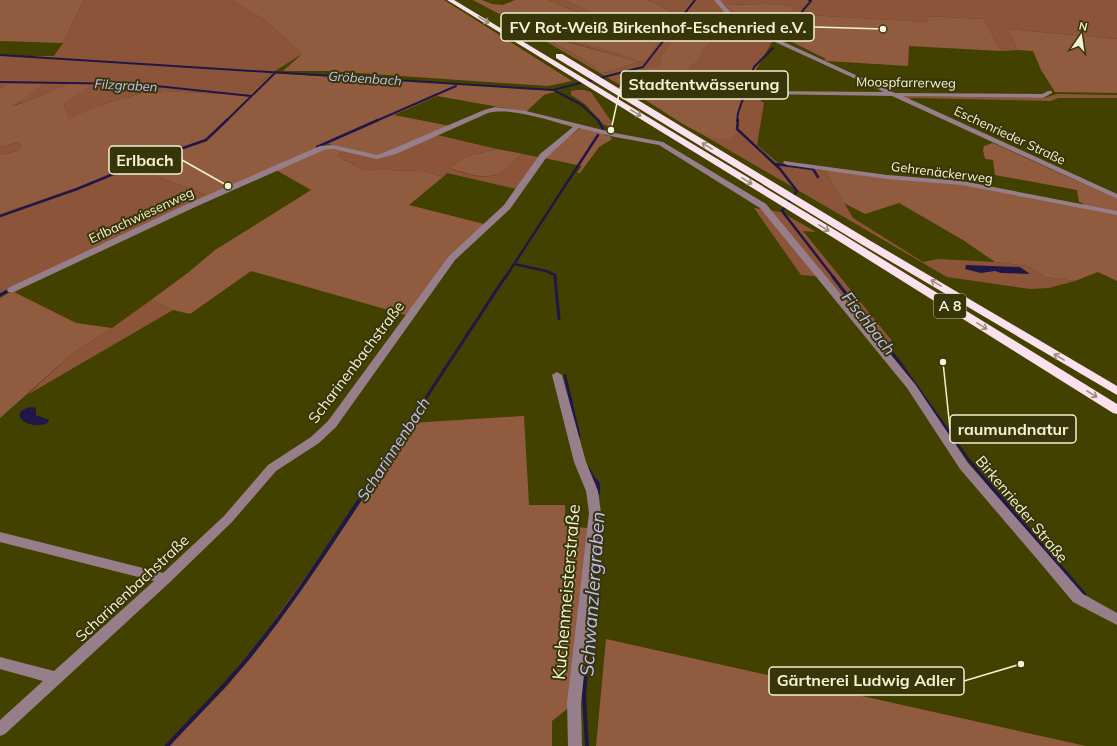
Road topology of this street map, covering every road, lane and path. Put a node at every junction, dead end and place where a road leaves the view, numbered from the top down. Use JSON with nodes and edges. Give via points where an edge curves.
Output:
{"nodes":[{"id":1,"x":450,"y":0,"type":"edge"},
{"id":2,"x":463,"y":0,"type":"edge"},
{"id":3,"x":717,"y":0,"type":"edge"},
{"id":4,"x":523,"y":35,"type":"dead end"},
{"id":5,"x":550,"y":51,"type":"dead end"},
{"id":6,"x":1050,"y":92,"type":"dead end"},
{"id":7,"x":761,"y":93,"type":"dead end"},
{"id":8,"x":893,"y":94,"type":"junction"},
{"id":9,"x":578,"y":126,"type":"junction"},
{"id":10,"x":787,"y":163,"type":"dead end"},
{"id":11,"x":1117,"y":197,"type":"edge"},
{"id":12,"x":789,"y":201,"type":"junction"},
{"id":13,"x":1117,"y":213,"type":"edge"},
{"id":14,"x":11,"y":290,"type":"dead end"},
{"id":15,"x":557,"y":375,"type":"dead end"},
{"id":16,"x":1117,"y":391,"type":"edge"},
{"id":17,"x":1117,"y":410,"type":"edge"},
{"id":18,"x":0,"y":537,"type":"edge"},
{"id":19,"x":165,"y":579,"type":"junction"},
{"id":20,"x":1117,"y":619,"type":"edge"},
{"id":21,"x":0,"y":663,"type":"edge"},
{"id":22,"x":56,"y":678,"type":"junction"},
{"id":23,"x":0,"y":729,"type":"edge"},
{"id":24,"x":575,"y":746,"type":"edge"}],
"edges":[{"from":1,"to":12,"type":"highway","number":"A 8","one_way":true},
{"from":2,"to":4,"type":"highway"},
{"from":3,"to":8,"type":"street","name":"Eschenrieder Straße","via":[[728,13],[751,29]]},
{"from":12,"to":5,"type":"highway","number":"A 8","one_way":true},
{"from":6,"to":8,"type":"street","name":"Moospfarrerweg","via":[[1043,96]]},
{"from":7,"to":8,"type":"street","name":"Moospfarrerweg"},
{"from":8,"to":11,"type":"street","name":"Eschenrieder Straße"},
{"from":9,"to":14,"type":"street","name":"Erlbachwiesenweg","via":[[526,113],[495,109],[377,157],[333,147],[323,148],[190,206]]},
{"from":9,"to":19,"type":"street","name":"Scharinenbachstraße","via":[[542,156],[507,207],[452,258],[332,424],[315,440],[272,468],[228,519]]},
{"from":9,"to":20,"type":"street","name":"Birkenrieder Straße","via":[[661,143],[763,206],[911,386],[964,466],[1041,556],[1078,598]]},
{"from":10,"to":13,"type":"street","name":"Gehrenäckerweg","via":[[887,177],[962,183]]},
{"from":16,"to":12,"type":"highway","number":"A 8","one_way":true},
{"from":12,"to":17,"type":"highway","number":"A 8","one_way":true},
{"from":15,"to":24,"type":"street","name":"Kuchenmeisterstraße","via":[[580,462],[592,491],[595,513],[574,703]]},
{"from":18,"to":19,"type":"street"},
{"from":19,"to":22,"type":"street","name":"Scharinenbachstraße"},
{"from":21,"to":22,"type":"street"},
{"from":22,"to":23,"type":"street","name":"Scharinenbachstraße"}]}
